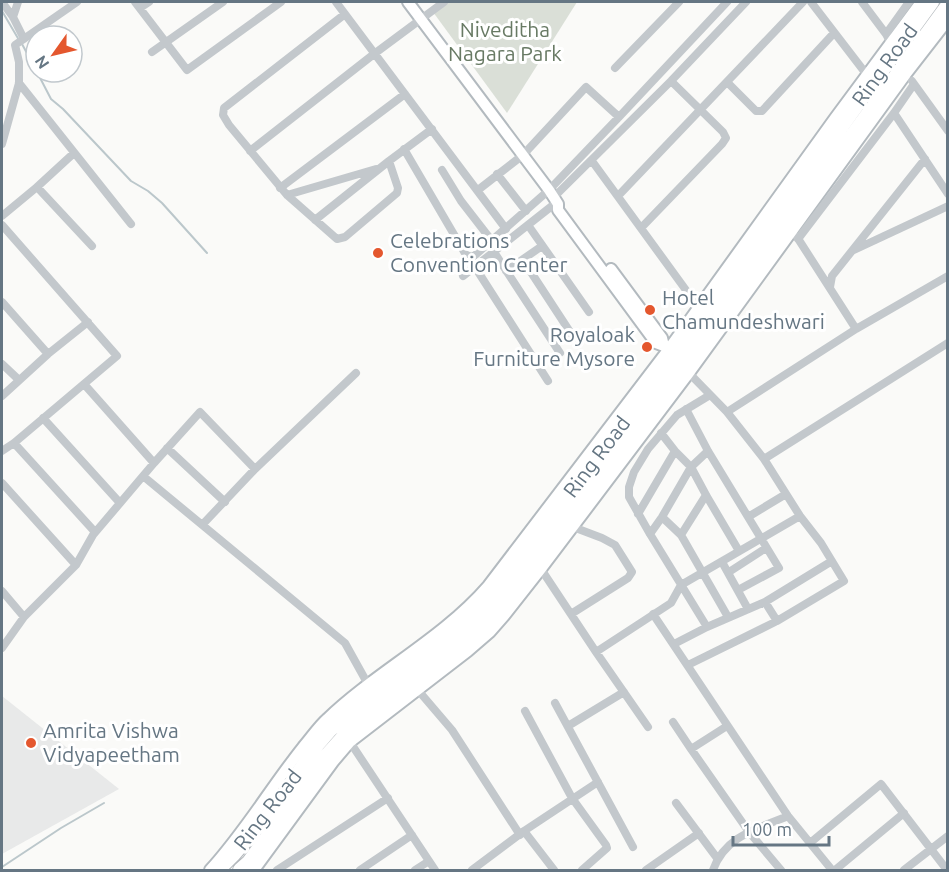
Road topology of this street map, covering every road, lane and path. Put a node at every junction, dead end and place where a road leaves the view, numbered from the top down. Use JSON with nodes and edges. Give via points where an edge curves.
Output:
{"nodes":[{"id":1,"x":2,"y":2,"type":"edge"},
{"id":2,"x":18,"y":2,"type":"edge"},
{"id":3,"x":77,"y":2,"type":"edge"},
{"id":4,"x":149,"y":2,"type":"edge"},
{"id":5,"x":223,"y":2,"type":"edge"},
{"id":6,"x":282,"y":2,"type":"edge"},
{"id":7,"x":336,"y":2,"type":"edge"},
{"id":8,"x":408,"y":2,"type":"edge"},
{"id":9,"x":444,"y":2,"type":"edge"},
{"id":10,"x":679,"y":2,"type":"edge"},
{"id":11,"x":727,"y":2,"type":"edge"},
{"id":12,"x":746,"y":2,"type":"edge"},
{"id":13,"x":803,"y":2,"type":"edge"},
{"id":14,"x":811,"y":2,"type":"edge"},
{"id":15,"x":862,"y":2,"type":"edge"},
{"id":16,"x":909,"y":2,"type":"edge"},
{"id":17,"x":921,"y":2,"type":"edge"},
{"id":18,"x":932,"y":2,"type":"edge"},
{"id":19,"x":138,"y":5,"type":"edge"},
{"id":20,"x":948,"y":5,"type":"edge"},
{"id":21,"x":345,"y":14,"type":"junction"},
{"id":22,"x":13,"y":17,"type":"junction"},
{"id":23,"x":422,"y":19,"type":"junction"},
{"id":24,"x":948,"y":20,"type":"edge"},
{"id":25,"x":45,"y":24,"type":"edge"},
{"id":26,"x":834,"y":33,"type":"junction"},
{"id":27,"x":24,"y":39,"type":"joint"},
{"id":28,"x":166,"y":42,"type":"junction"},
{"id":29,"x":152,"y":52,"type":"dead end"},
{"id":30,"x":374,"y":54,"type":"junction"},
{"id":31,"x":895,"y":54,"type":"junction"},
{"id":32,"x":615,"y":68,"type":"dead end"},
{"id":33,"x":867,"y":75,"type":"junction"},
{"id":34,"x":671,"y":81,"type":"junction"},
{"id":35,"x":727,"y":82,"type":"junction"},
{"id":36,"x":19,"y":83,"type":"junction"},
{"id":37,"x":914,"y":84,"type":"junction"},
{"id":38,"x":405,"y":94,"type":"junction"},
{"id":39,"x":700,"y":110,"type":"junction"},
{"id":40,"x":894,"y":113,"type":"junction"},
{"id":41,"x":619,"y":117,"type":"junction"},
{"id":42,"x":946,"y":125,"type":"edge"},
{"id":43,"x":432,"y":129,"type":"junction"},
{"id":44,"x":2,"y":144,"type":"edge"},
{"id":45,"x":404,"y":149,"type":"junction"},
{"id":46,"x":250,"y":151,"type":"junction"},
{"id":47,"x":74,"y":153,"type":"junction"},
{"id":48,"x":523,"y":155,"type":"junction"},
{"id":49,"x":925,"y":159,"type":"junction"},
{"id":50,"x":389,"y":161,"type":"junction"},
{"id":51,"x":592,"y":161,"type":"junction"},
{"id":52,"x":381,"y":168,"type":"junction"},
{"id":53,"x":442,"y":170,"type":"dead end"},
{"id":54,"x":498,"y":174,"type":"junction"},
{"id":55,"x":37,"y":187,"type":"junction"},
{"id":56,"x":280,"y":188,"type":"junction"},
{"id":57,"x":478,"y":190,"type":"junction"},
{"id":58,"x":948,"y":194,"type":"edge"},
{"id":59,"x":287,"y":195,"type":"junction"},
{"id":60,"x":618,"y":196,"type":"junction"},
{"id":61,"x":554,"y":198,"type":"junction"},
{"id":62,"x":948,"y":206,"type":"edge"},
{"id":63,"x":526,"y":211,"type":"junction"},
{"id":64,"x":2,"y":216,"type":"edge"},
{"id":65,"x":315,"y":220,"type":"junction"},
{"id":66,"x":131,"y":224,"type":"dead end"},
{"id":67,"x":2,"y":225,"type":"edge"},
{"id":68,"x":528,"y":225,"type":"junction"},
{"id":69,"x":641,"y":228,"type":"junction"},
{"id":70,"x":506,"y":229,"type":"junction"},
{"id":71,"x":795,"y":236,"type":"junction"},
{"id":72,"x":492,"y":241,"type":"junction"},
{"id":73,"x":92,"y":246,"type":"dead end"},
{"id":74,"x":542,"y":246,"type":"junction"},
{"id":75,"x":852,"y":251,"type":"junction"},
{"id":76,"x":494,"y":252,"type":"junction"},
{"id":77,"x":523,"y":260,"type":"junction"},
{"id":78,"x":475,"y":267,"type":"junction"},
{"id":79,"x":506,"y":271,"type":"junction"},
{"id":80,"x":463,"y":276,"type":"dead end"},
{"id":81,"x":948,"y":276,"type":"edge"},
{"id":82,"x":830,"y":287,"type":"junction"},
{"id":83,"x":2,"y":302,"type":"edge"},
{"id":84,"x":699,"y":308,"type":"junction"},
{"id":85,"x":589,"y":312,"type":"dead end"},
{"id":86,"x":88,"y":322,"type":"junction"},
{"id":87,"x":856,"y":329,"type":"junction"},
{"id":88,"x":574,"y":338,"type":"dead end"},
{"id":89,"x":948,"y":343,"type":"edge"},
{"id":90,"x":560,"y":353,"type":"dead end"},
{"id":91,"x":48,"y":354,"type":"junction"},
{"id":92,"x":675,"y":358,"type":"junction"},
{"id":93,"x":2,"y":364,"type":"edge"},
{"id":94,"x":356,"y":373,"type":"dead end"},
{"id":95,"x":19,"y":380,"type":"junction"},
{"id":96,"x":548,"y":381,"type":"dead end"},
{"id":97,"x":84,"y":384,"type":"junction"},
{"id":98,"x":710,"y":395,"type":"junction"},
{"id":99,"x":2,"y":396,"type":"edge"},
{"id":100,"x":686,"y":408,"type":"junction"},
{"id":101,"x":727,"y":412,"type":"junction"},
{"id":102,"x":43,"y":418,"type":"junction"},
{"id":103,"x":661,"y":433,"type":"junction"},
{"id":104,"x":14,"y":443,"type":"junction"},
{"id":105,"x":167,"y":448,"type":"junction"},
{"id":106,"x":2,"y":451,"type":"edge"},
{"id":107,"x":708,"y":451,"type":"junction"},
{"id":108,"x":675,"y":452,"type":"junction"},
{"id":109,"x":764,"y":459,"type":"junction"},
{"id":110,"x":154,"y":463,"type":"junction"},
{"id":111,"x":691,"y":468,"type":"junction"},
{"id":112,"x":255,"y":470,"type":"junction"},
{"id":113,"x":143,"y":476,"type":"junction"},
{"id":114,"x":2,"y":483,"type":"edge"},
{"id":115,"x":786,"y":494,"type":"junction"},
{"id":116,"x":706,"y":495,"type":"junction"},
{"id":117,"x":225,"y":502,"type":"junction"},
{"id":118,"x":120,"y":503,"type":"junction"},
{"id":119,"x":638,"y":514,"type":"junction"},
{"id":120,"x":800,"y":516,"type":"junction"},
{"id":121,"x":662,"y":517,"type":"junction"},
{"id":122,"x":748,"y":518,"type":"junction"},
{"id":123,"x":203,"y":525,"type":"junction"},
{"id":124,"x":573,"y":527,"type":"junction"},
{"id":125,"x":96,"y":532,"type":"junction"},
{"id":126,"x":650,"y":534,"type":"junction"},
{"id":127,"x":681,"y":535,"type":"junction"},
{"id":128,"x":760,"y":540,"type":"junction"},
{"id":129,"x":766,"y":548,"type":"junction"},
{"id":130,"x":739,"y":551,"type":"junction"},
{"id":131,"x":832,"y":561,"type":"junction"},
{"id":132,"x":722,"y":562,"type":"junction"},
{"id":133,"x":76,"y":565,"type":"junction"},
{"id":134,"x":541,"y":569,"type":"junction"},
{"id":135,"x":729,"y":572,"type":"junction"},
{"id":136,"x":703,"y":573,"type":"junction"},
{"id":137,"x":681,"y":585,"type":"junction"},
{"id":138,"x":738,"y":590,"type":"junction"},
{"id":139,"x":2,"y":591,"type":"edge"},
{"id":140,"x":765,"y":602,"type":"junction"},
{"id":141,"x":748,"y":609,"type":"junction"},
{"id":142,"x":570,"y":614,"type":"junction"},
{"id":143,"x":653,"y":614,"type":"junction"},
{"id":144,"x":24,"y":617,"type":"junction"},
{"id":145,"x":728,"y":617,"type":"junction"},
{"id":146,"x":777,"y":621,"type":"junction"},
{"id":147,"x":707,"y":627,"type":"junction"},
{"id":148,"x":674,"y":644,"type":"junction"},
{"id":149,"x":2,"y":648,"type":"edge"},
{"id":150,"x":596,"y":652,"type":"junction"},
{"id":151,"x":688,"y":665,"type":"junction"},
{"id":152,"x":371,"y":689,"type":"junction"},
{"id":153,"x":417,"y":689,"type":"junction"},
{"id":154,"x":624,"y":692,"type":"junction"},
{"id":155,"x":555,"y":703,"type":"dead end"},
{"id":156,"x":525,"y":711,"type":"dead end"},
{"id":157,"x":673,"y":722,"type":"dead end"},
{"id":158,"x":568,"y":726,"type":"junction"},
{"id":159,"x":727,"y":726,"type":"junction"},
{"id":160,"x":648,"y":727,"type":"dead end"},
{"id":161,"x":347,"y":738,"type":"junction"},
{"id":162,"x":691,"y":749,"type":"junction"},
{"id":163,"x":598,"y":782,"type":"junction"},
{"id":164,"x":388,"y":798,"type":"junction"},
{"id":165,"x":572,"y":798,"type":"junction"},
{"id":166,"x":676,"y":803,"type":"dead end"},
{"id":167,"x":903,"y":813,"type":"junction"},
{"id":168,"x":788,"y":816,"type":"junction"},
{"id":169,"x":749,"y":832,"type":"junction"},
{"id":170,"x":522,"y":833,"type":"junction"},
{"id":171,"x":699,"y":833,"type":"junction"},
{"id":172,"x":412,"y":835,"type":"junction"},
{"id":173,"x":948,"y":836,"type":"edge"},
{"id":174,"x":810,"y":843,"type":"junction"},
{"id":175,"x":633,"y":847,"type":"dead end"},
{"id":176,"x":931,"y":849,"type":"junction"},
{"id":177,"x":717,"y":858,"type":"junction"},
{"id":178,"x":429,"y":861,"type":"junction"},
{"id":179,"x":249,"y":868,"type":"edge"},
{"id":180,"x":210,"y":870,"type":"edge"},
{"id":181,"x":218,"y":870,"type":"edge"},
{"id":182,"x":277,"y":870,"type":"edge"},
{"id":183,"x":360,"y":870,"type":"edge"},
{"id":184,"x":415,"y":870,"type":"edge"},
{"id":185,"x":435,"y":870,"type":"edge"},
{"id":186,"x":471,"y":870,"type":"edge"},
{"id":187,"x":554,"y":870,"type":"edge"},
{"id":188,"x":582,"y":870,"type":"edge"},
{"id":189,"x":646,"y":870,"type":"edge"},
{"id":190,"x":713,"y":870,"type":"edge"},
{"id":191,"x":781,"y":870,"type":"edge"},
{"id":192,"x":833,"y":870,"type":"edge"},
{"id":193,"x":904,"y":870,"type":"edge"},
{"id":194,"x":947,"y":870,"type":"edge"}],
"edges":[{"from":1,"to":22,"type":"street"},
{"from":2,"to":22,"type":"street"},
{"from":3,"to":25,"type":"street"},
{"from":4,"to":19,"type":"street"},
{"from":5,"to":28,"type":"street"},
{"from":6,"to":28,"type":"street","via":[[187,70]]},
{"from":7,"to":21,"type":"street"},
{"from":8,"to":23,"type":"street"},
{"from":9,"to":23,"type":"street"},
{"from":10,"to":32,"type":"street"},
{"from":11,"to":41,"type":"street"},
{"from":12,"to":34,"type":"street"},
{"from":13,"to":35,"type":"street"},
{"from":14,"to":26,"type":"street"},
{"from":15,"to":31,"type":"street"},
{"from":16,"to":31,"type":"street"},
{"from":17,"to":31,"type":"street"},
{"from":18,"to":31,"type":"highway","name":"Ring Road"},
{"from":19,"to":28,"type":"street"},
{"from":20,"to":31,"type":"highway","name":"Ring Road"},
{"from":21,"to":30,"type":"street"},
{"from":21,"to":46,"type":"street","via":[[224,108],[229,125]]},
{"from":22,"to":27,"type":"street"},
{"from":23,"to":30,"type":"street"},
{"from":23,"to":48,"type":"street"},
{"from":24,"to":31,"type":"street"},
{"from":26,"to":33,"type":"street"},
{"from":26,"to":35,"type":"street","via":[[762,111],[756,111]]},
{"from":27,"to":36,"type":"street","via":[[15,45]]},
{"from":28,"to":29,"type":"street"},
{"from":30,"to":38,"type":"street"},
{"from":30,"to":46,"type":"street"},
{"from":31,"to":33,"type":"street"},
{"from":31,"to":37,"type":"street"},
{"from":31,"to":71,"type":"street"},
{"from":31,"to":92,"type":"highway","name":"Ring Road"},
{"from":33,"to":84,"type":"street"},
{"from":34,"to":39,"type":"street"},
{"from":34,"to":51,"type":"street"},
{"from":35,"to":39,"type":"street"},
{"from":36,"to":44,"type":"street"},
{"from":36,"to":47,"type":"street"},
{"from":37,"to":40,"type":"street"},
{"from":37,"to":42,"type":"street"},
{"from":38,"to":43,"type":"street"},
{"from":38,"to":56,"type":"street"},
{"from":39,"to":60,"type":"street"},
{"from":39,"to":69,"type":"street","via":[[723,132],[725,141]]},
{"from":40,"to":49,"type":"street"},
{"from":40,"to":71,"type":"street"},
{"from":41,"to":48,"type":"street","via":[[586,87]]},
{"from":41,"to":61,"type":"street"},
{"from":43,"to":45,"type":"street"},
{"from":43,"to":57,"type":"street"},
{"from":45,"to":50,"type":"street"},
{"from":45,"to":72,"type":"street","via":[[466,255],[472,257]]},
{"from":46,"to":56,"type":"street"},
{"from":47,"to":55,"type":"street"},
{"from":47,"to":66,"type":"street"},
{"from":48,"to":54,"type":"street"},
{"from":48,"to":61,"type":"street"},
{"from":49,"to":58,"type":"street"},
{"from":49,"to":75,"type":"street"},
{"from":50,"to":52,"type":"street"},
{"from":50,"to":65,"type":"street","via":[[397,193],[345,237],[337,239]]},
{"from":51,"to":60,"type":"street"},
{"from":51,"to":61,"type":"street"},
{"from":52,"to":59,"type":"street"},
{"from":52,"to":65,"type":"street"},
{"from":53,"to":72,"type":"street"},
{"from":54,"to":57,"type":"street"},
{"from":54,"to":63,"type":"street"},
{"from":55,"to":64,"type":"street"},
{"from":55,"to":73,"type":"street"},
{"from":56,"to":59,"type":"street"},
{"from":57,"to":70,"type":"street"},
{"from":59,"to":65,"type":"street"},
{"from":60,"to":69,"type":"street"},
{"from":61,"to":63,"type":"street"},
{"from":61,"to":68,"type":"street"},
{"from":61,"to":92,"type":"street","via":[[564,206]]},
{"from":62,"to":75,"type":"street"},
{"from":63,"to":70,"type":"street"},
{"from":67,"to":86,"type":"street"},
{"from":68,"to":74,"type":"street"},
{"from":68,"to":76,"type":"street"},
{"from":69,"to":84,"type":"street"},
{"from":70,"to":72,"type":"street"},
{"from":71,"to":82,"type":"street"},
{"from":71,"to":92,"type":"street"},
{"from":74,"to":77,"type":"street"},
{"from":74,"to":85,"type":"street"},
{"from":75,"to":82,"type":"street","via":[[832,276]]},
{"from":76,"to":78,"type":"street"},
{"from":76,"to":79,"type":"street"},
{"from":77,"to":79,"type":"street"},
{"from":77,"to":88,"type":"street"},
{"from":78,"to":80,"type":"street"},
{"from":78,"to":96,"type":"street"},
{"from":79,"to":90,"type":"street"},
{"from":81,"to":87,"type":"street"},
{"from":82,"to":87,"type":"street"},
{"from":83,"to":91,"type":"street"},
{"from":84,"to":92,"type":"street"},
{"from":86,"to":91,"type":"street"},
{"from":86,"to":97,"type":"street","via":[[117,356]]},
{"from":87,"to":101,"type":"street"},
{"from":89,"to":109,"type":"street"},
{"from":91,"to":95,"type":"street"},
{"from":92,"to":98,"type":"street"},
{"from":92,"to":124,"type":"street"},
{"from":92,"to":152,"type":"highway","name":"Ring Road","via":[[481,608],[456,631]]},
{"from":92,"to":161,"type":"highway","name":"Ring Road","via":[[490,619],[367,716]]},
{"from":93,"to":95,"type":"street"},
{"from":94,"to":112,"type":"street"},
{"from":95,"to":99,"type":"street"},
{"from":97,"to":102,"type":"street"},
{"from":97,"to":110,"type":"street"},
{"from":98,"to":100,"type":"street"},
{"from":98,"to":101,"type":"street"},
{"from":100,"to":103,"type":"street"},
{"from":100,"to":107,"type":"street"},
{"from":101,"to":109,"type":"street"},
{"from":102,"to":104,"type":"street"},
{"from":102,"to":118,"type":"street"},
{"from":103,"to":108,"type":"street"},
{"from":103,"to":119,"type":"street","via":[[634,472],[629,487],[629,497]]},
{"from":104,"to":106,"type":"street"},
{"from":104,"to":125,"type":"street"},
{"from":105,"to":110,"type":"street"},
{"from":105,"to":112,"type":"street","via":[[200,412]]},
{"from":105,"to":117,"type":"street"},
{"from":107,"to":111,"type":"street"},
{"from":107,"to":122,"type":"street"},
{"from":108,"to":111,"type":"street"},
{"from":108,"to":119,"type":"street"},
{"from":109,"to":115,"type":"street"},
{"from":110,"to":113,"type":"street"},
{"from":111,"to":116,"type":"street"},
{"from":111,"to":121,"type":"street"},
{"from":112,"to":117,"type":"street"},
{"from":113,"to":118,"type":"street"},
{"from":113,"to":123,"type":"street"},
{"from":114,"to":133,"type":"street"},
{"from":115,"to":120,"type":"street"},
{"from":115,"to":122,"type":"street"},
{"from":116,"to":127,"type":"street"},
{"from":116,"to":130,"type":"street"},
{"from":117,"to":123,"type":"street"},
{"from":118,"to":125,"type":"street"},
{"from":119,"to":126,"type":"street"},
{"from":120,"to":128,"type":"street"},
{"from":120,"to":131,"type":"street"},
{"from":121,"to":126,"type":"street"},
{"from":121,"to":127,"type":"street"},
{"from":122,"to":128,"type":"street"},
{"from":123,"to":152,"type":"street","via":[[345,643]]},
{"from":124,"to":134,"type":"street"},
{"from":124,"to":142,"type":"street","via":[[615,545],[632,572]]},
{"from":125,"to":133,"type":"street"},
{"from":126,"to":137,"type":"street"},
{"from":127,"to":136,"type":"street"},
{"from":128,"to":129,"type":"street"},
{"from":128,"to":130,"type":"street"},
{"from":129,"to":135,"type":"street"},
{"from":129,"to":138,"type":"street","via":[[779,568]]},
{"from":130,"to":132,"type":"street"},
{"from":131,"to":140,"type":"street"},
{"from":131,"to":146,"type":"street","via":[[844,581]]},
{"from":132,"to":135,"type":"street"},
{"from":132,"to":136,"type":"street"},
{"from":133,"to":144,"type":"street"},
{"from":134,"to":142,"type":"street"},
{"from":134,"to":153,"type":"street","via":[[490,632]]},
{"from":135,"to":138,"type":"street"},
{"from":136,"to":137,"type":"street"},
{"from":136,"to":145,"type":"street"},
{"from":137,"to":143,"type":"street","via":[[670,603]]},
{"from":137,"to":147,"type":"street"},
{"from":138,"to":141,"type":"street"},
{"from":139,"to":144,"type":"street"},
{"from":140,"to":141,"type":"street"},
{"from":140,"to":146,"type":"street"},
{"from":141,"to":145,"type":"street"},
{"from":142,"to":150,"type":"street"},
{"from":143,"to":148,"type":"street"},
{"from":143,"to":150,"type":"street"},
{"from":144,"to":149,"type":"street"},
{"from":145,"to":147,"type":"street"},
{"from":146,"to":151,"type":"street"},
{"from":147,"to":148,"type":"street"},
{"from":148,"to":151,"type":"street"},
{"from":150,"to":154,"type":"street"},
{"from":151,"to":159,"type":"street"},
{"from":152,"to":180,"type":"street","via":[[325,720]]},
{"from":152,"to":181,"type":"highway","name":"Ring Road","via":[[317,745],[277,804]]},
{"from":153,"to":161,"type":"street"},
{"from":153,"to":170,"type":"street","via":[[452,730]]},
{"from":154,"to":158,"type":"street"},
{"from":154,"to":160,"type":"street"},
{"from":155,"to":158,"type":"street"},
{"from":156,"to":165,"type":"street"},
{"from":157,"to":162,"type":"street"},
{"from":158,"to":163,"type":"street"},
{"from":159,"to":162,"type":"street"},
{"from":159,"to":168,"type":"street"},
{"from":161,"to":164,"type":"street"},
{"from":161,"to":179,"type":"highway","name":"Ring Road","via":[[328,754]]},
{"from":162,"to":169,"type":"street"},
{"from":163,"to":165,"type":"street"},
{"from":163,"to":175,"type":"street"},
{"from":164,"to":172,"type":"street"},
{"from":164,"to":182,"type":"street"},
{"from":165,"to":170,"type":"street"},
{"from":165,"to":188,"type":"street","via":[[607,848]]},
{"from":166,"to":171,"type":"street"},
{"from":167,"to":174,"type":"street","via":[[881,784]]},
{"from":167,"to":176,"type":"street"},
{"from":167,"to":192,"type":"street"},
{"from":168,"to":169,"type":"street"},
{"from":168,"to":174,"type":"street"},
{"from":169,"to":177,"type":"street"},
{"from":169,"to":191,"type":"street"},
{"from":170,"to":186,"type":"street"},
{"from":170,"to":187,"type":"street"},
{"from":171,"to":177,"type":"street"},
{"from":171,"to":189,"type":"street"},
{"from":172,"to":178,"type":"street"},
{"from":172,"to":183,"type":"street"},
{"from":173,"to":176,"type":"street"},
{"from":174,"to":192,"type":"street"},
{"from":176,"to":193,"type":"street"},
{"from":176,"to":194,"type":"street"},
{"from":177,"to":190,"type":"street"},
{"from":178,"to":184,"type":"street"},
{"from":178,"to":185,"type":"street"}]}
